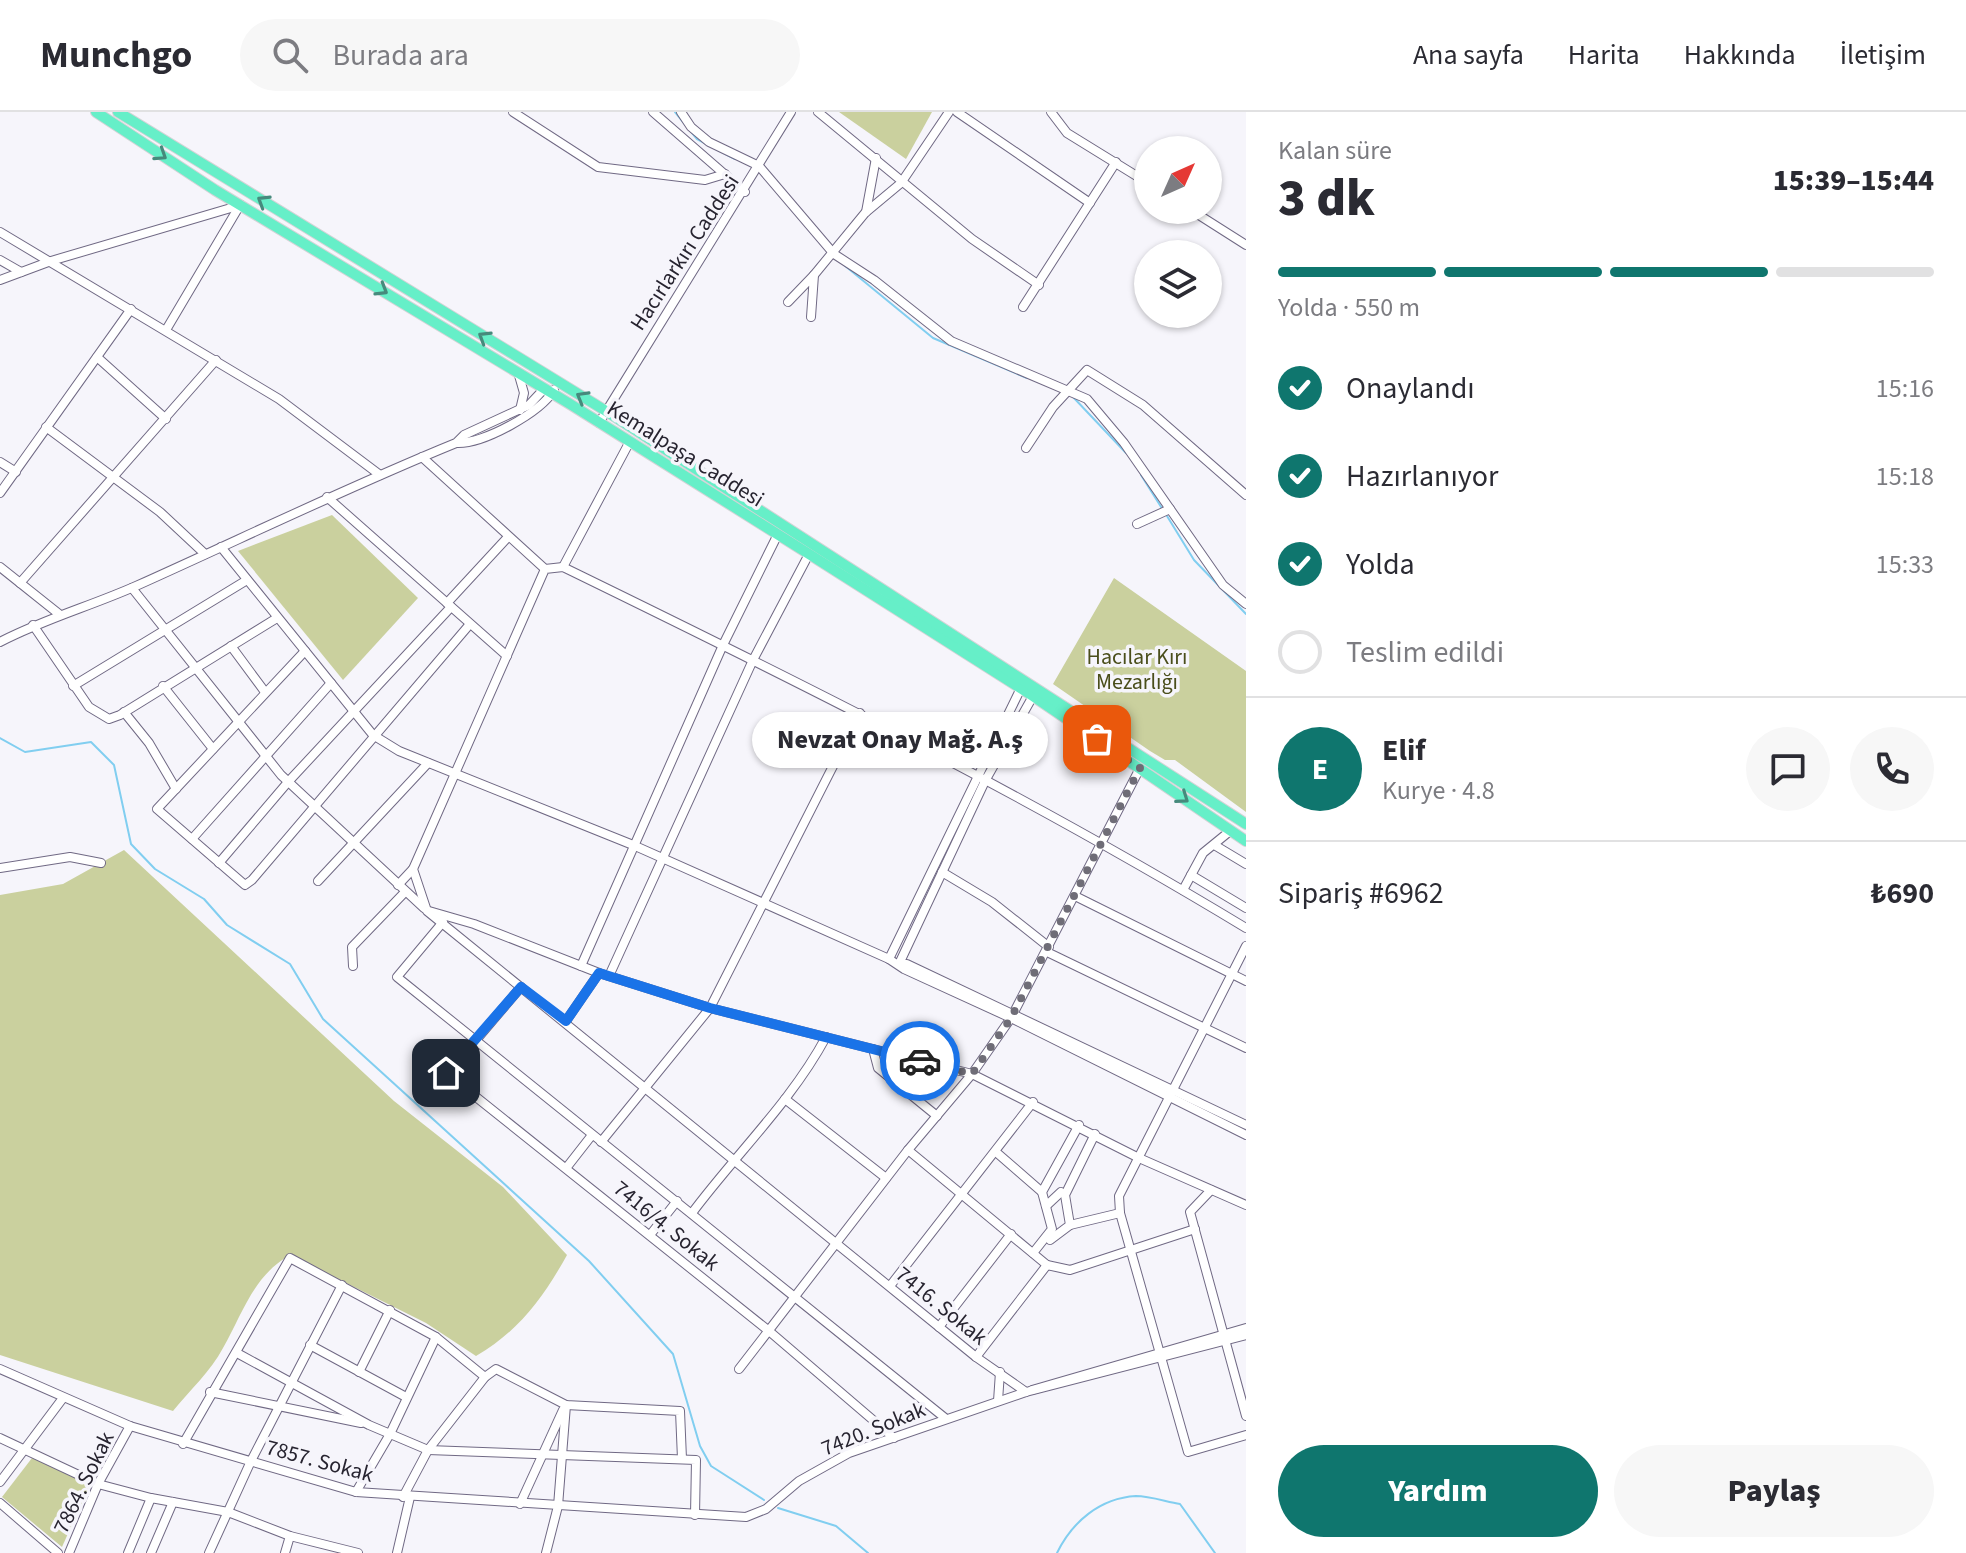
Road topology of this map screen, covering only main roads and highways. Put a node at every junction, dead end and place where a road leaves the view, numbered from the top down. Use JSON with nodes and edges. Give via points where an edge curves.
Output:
{"nodes":[{"id":1,"x":96,"y":112,"type":"edge"},
{"id":2,"x":118,"y":112,"type":"edge"},
{"id":3,"x":554,"y":381,"type":"junction"},
{"id":4,"x":548,"y":391,"type":"junction"},
{"id":5,"x":1246,"y":824,"type":"edge"},
{"id":6,"x":1246,"y":841,"type":"edge"}],
"edges":[{"from":1,"to":4,"type":"main road","name":"Kemalpaşa Caddesi","one_way":true},
{"from":3,"to":2,"type":"main road","one_way":true},
{"from":3,"to":4,"type":"main road"},
{"from":5,"to":3,"type":"main road","name":"Kemalpaşa Caddesi","one_way":true},
{"from":4,"to":6,"type":"main road","name":"Kemalpaşa Caddesi","one_way":true,"via":[[1033,696]]}]}
